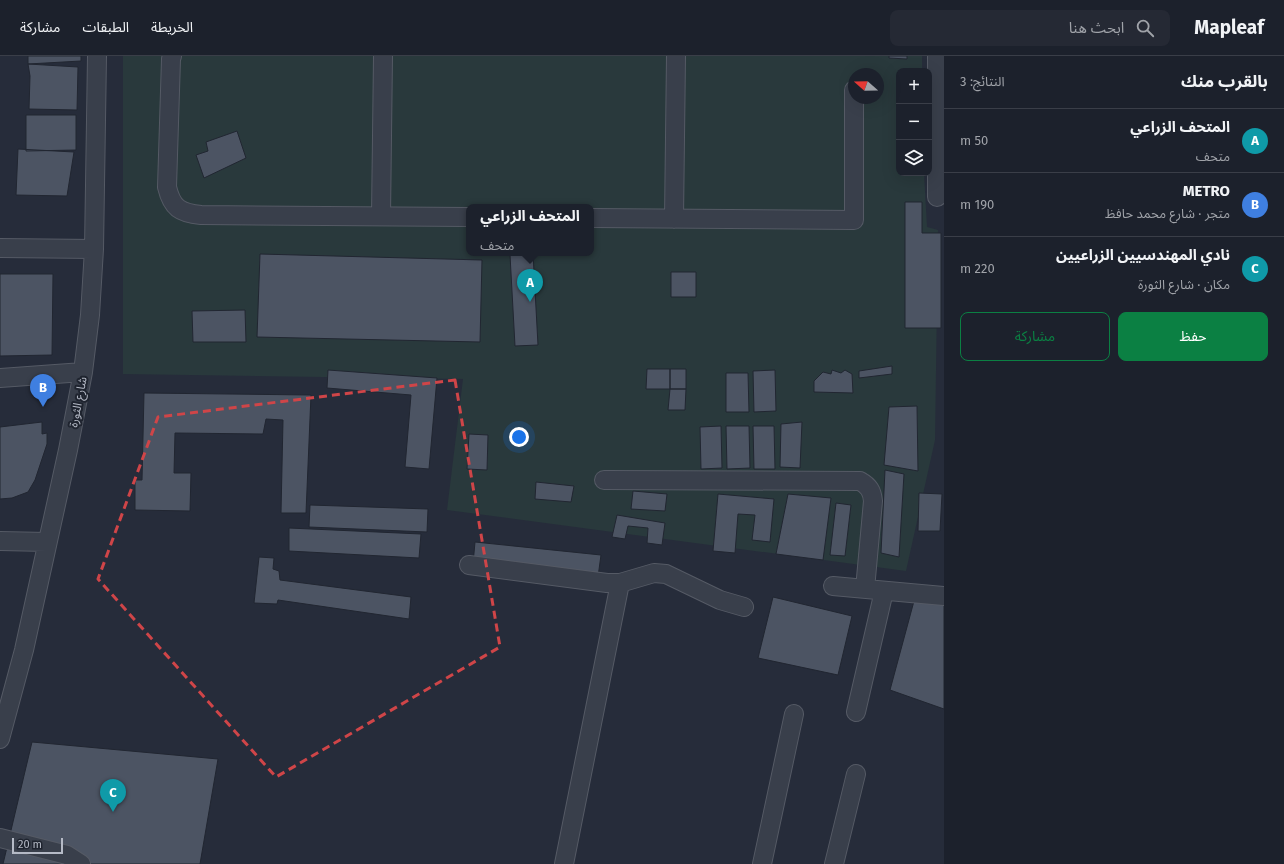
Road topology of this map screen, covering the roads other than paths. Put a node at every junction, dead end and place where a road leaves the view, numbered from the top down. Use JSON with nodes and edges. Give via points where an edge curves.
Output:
{"nodes":[{"id":1,"x":97,"y":56,"type":"edge"},
{"id":2,"x":172,"y":56,"type":"edge"},
{"id":3,"x":383,"y":56,"type":"edge"},
{"id":4,"x":676,"y":56,"type":"edge"},
{"id":5,"x":939,"y":64,"type":"edge"},
{"id":6,"x":854,"y":104,"type":"edge"},
{"id":7,"x":937,"y":197,"type":"dead end"},
{"id":8,"x":381,"y":216,"type":"junction"},
{"id":9,"x":466,"y":217,"type":"edge"},
{"id":10,"x":594,"y":218,"type":"edge"},
{"id":11,"x":674,"y":219,"type":"junction"},
{"id":12,"x":0,"y":248,"type":"edge"},
{"id":13,"x":94,"y":249,"type":"junction"},
{"id":14,"x":83,"y":372,"type":"junction"},
{"id":15,"x":0,"y":378,"type":"edge"},
{"id":16,"x":604,"y":480,"type":"dead end"},
{"id":17,"x":0,"y":541,"type":"edge"},
{"id":18,"x":47,"y":542,"type":"junction"},
{"id":19,"x":469,"y":565,"type":"dead end"},
{"id":20,"x":620,"y":583,"type":"junction"},
{"id":21,"x":833,"y":586,"type":"dead end"},
{"id":22,"x":866,"y":589,"type":"junction"},
{"id":23,"x":884,"y":591,"type":"junction"},
{"id":24,"x":944,"y":596,"type":"edge"},
{"id":25,"x":744,"y":607,"type":"dead end"},
{"id":26,"x":856,"y":712,"type":"dead end"},
{"id":27,"x":794,"y":714,"type":"dead end"},
{"id":28,"x":0,"y":740,"type":"edge"},
{"id":29,"x":856,"y":774,"type":"dead end"},
{"id":30,"x":0,"y":838,"type":"edge"},
{"id":31,"x":58,"y":858,"type":"edge"},
{"id":32,"x":81,"y":864,"type":"edge"},
{"id":33,"x":564,"y":864,"type":"edge"},
{"id":34,"x":762,"y":864,"type":"edge"},
{"id":35,"x":834,"y":864,"type":"edge"}],
"edges":[{"from":1,"to":13,"type":"street","name":"شارع الثورة"},
{"from":2,"to":8,"type":"street","via":[[167,187],[170,199],[177,209],[188,214],[201,215]]},
{"from":3,"to":8,"type":"street"},
{"from":4,"to":11,"type":"street"},
{"from":5,"to":7,"type":"street"},
{"from":6,"to":11,"type":"street","via":[[854,220]]},
{"from":8,"to":9,"type":"street"},
{"from":10,"to":11,"type":"street"},
{"from":12,"to":13,"type":"street"},
{"from":13,"to":14,"type":"street","name":"شارع الثورة"},
{"from":14,"to":15,"type":"street"},
{"from":14,"to":18,"type":"street","name":"شارع الثورة"},
{"from":16,"to":22,"type":"street","via":[[860,481],[872,492],[873,501]]},
{"from":17,"to":18,"type":"street"},
{"from":18,"to":28,"type":"street","name":"شارع الثورة","via":[[24,650]]},
{"from":19,"to":20,"type":"street"},
{"from":20,"to":25,"type":"street","via":[[654,573],[666,574],[720,600]]},
{"from":20,"to":33,"type":"street"},
{"from":21,"to":22,"type":"street"},
{"from":22,"to":23,"type":"street"},
{"from":23,"to":24,"type":"street"},
{"from":23,"to":26,"type":"street"},
{"from":27,"to":34,"type":"street"},
{"from":29,"to":35,"type":"street"},
{"from":30,"to":31,"type":"street"},
{"from":31,"to":32,"type":"street","via":[[67,855]]}]}
